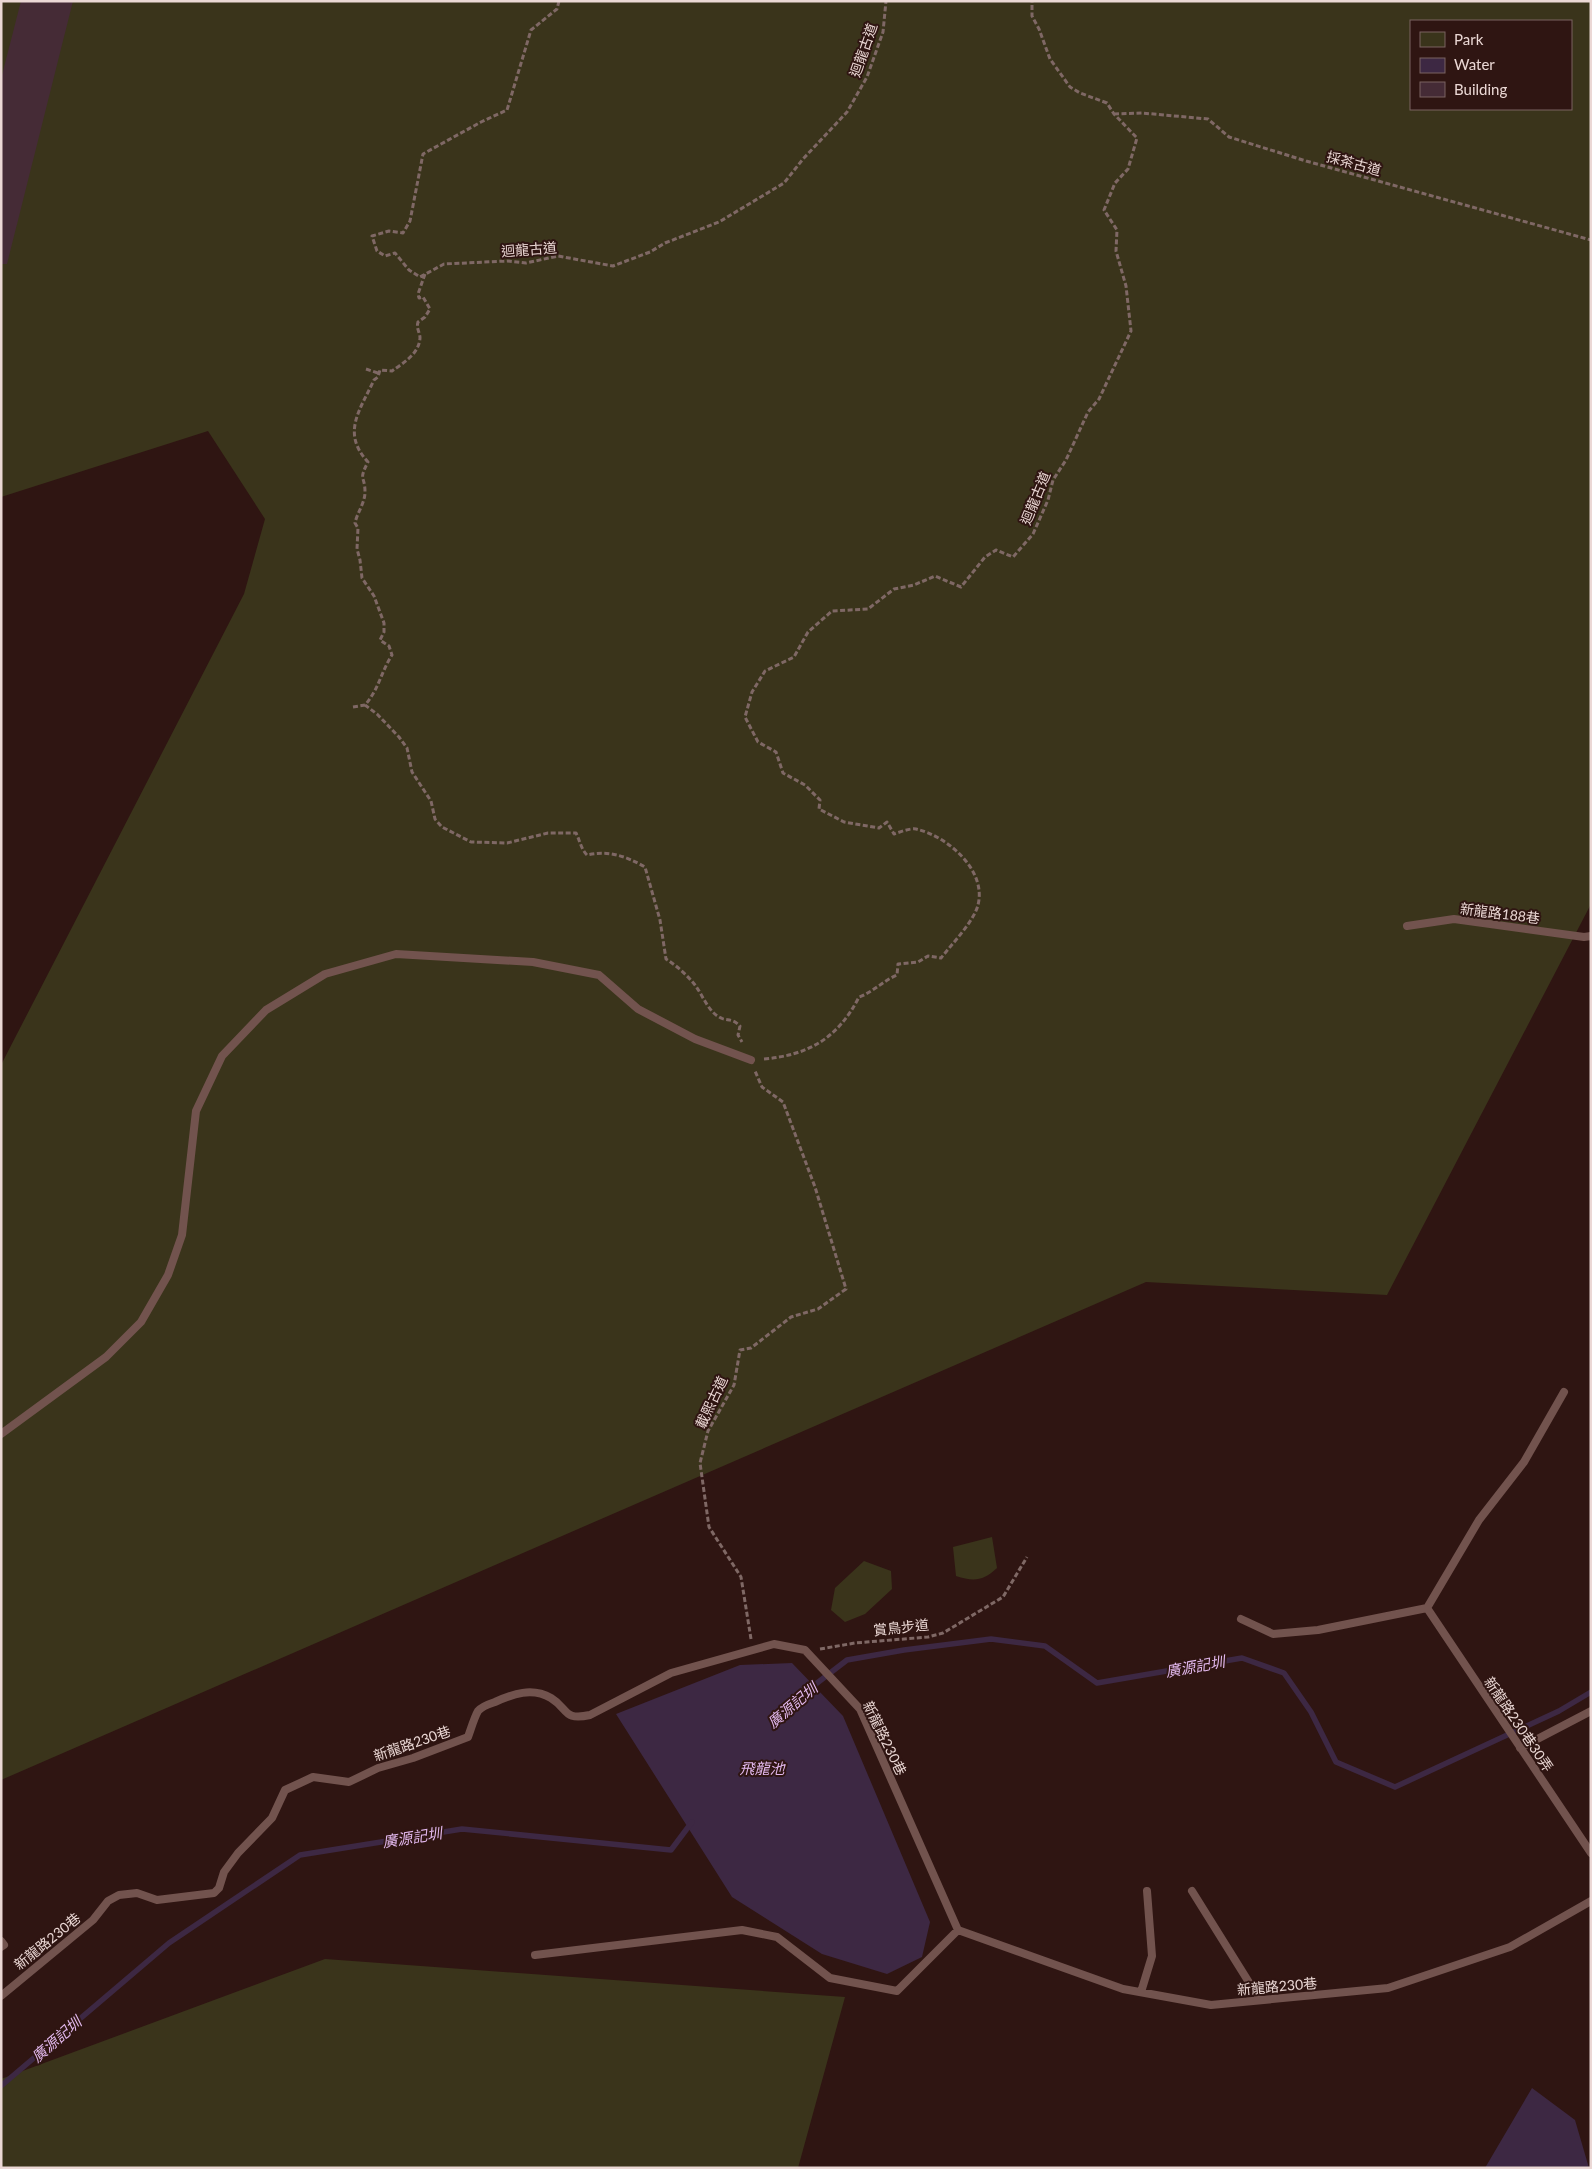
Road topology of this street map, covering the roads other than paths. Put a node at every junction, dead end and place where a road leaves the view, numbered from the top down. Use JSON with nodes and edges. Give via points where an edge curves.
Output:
{"nodes":[{"id":1,"x":1407,"y":926,"type":"dead end"},
{"id":2,"x":1591,"y":936,"type":"edge"},
{"id":3,"x":751,"y":1060,"type":"road end"},
{"id":4,"x":1564,"y":1392,"type":"dead end"},
{"id":5,"x":1,"y":1434,"type":"edge"},
{"id":6,"x":1427,"y":1608,"type":"junction"},
{"id":7,"x":1241,"y":1619,"type":"dead end"},
{"id":8,"x":1591,"y":1711,"type":"edge"},
{"id":9,"x":1520,"y":1748,"type":"junction"},
{"id":10,"x":1591,"y":1853,"type":"edge"},
{"id":11,"x":1147,"y":1891,"type":"dead end"},
{"id":12,"x":1192,"y":1891,"type":"dead end"},
{"id":13,"x":1591,"y":1901,"type":"edge"},
{"id":14,"x":958,"y":1930,"type":"junction"},
{"id":15,"x":1,"y":1941,"type":"edge"},
{"id":16,"x":1,"y":1947,"type":"edge"},
{"id":17,"x":535,"y":1955,"type":"dead end"},
{"id":18,"x":1142,"y":1992,"type":"junction"},
{"id":19,"x":1,"y":1996,"type":"edge"},
{"id":20,"x":1260,"y":2000,"type":"junction"}],
"edges":[{"from":1,"to":2,"type":"lane","name":"新龍路188巷","via":[[1454,920]]},
{"from":3,"to":5,"type":"lane","via":[[695,1039],[638,1009],[599,975],[533,962],[396,954],[325,974],[266,1010],[222,1056],[196,1111],[182,1235],[168,1275],[141,1322],[106,1357]]},
{"from":4,"to":6,"type":"lane","via":[[1524,1462],[1479,1520]]},
{"from":6,"to":7,"type":"lane","via":[[1318,1630],[1273,1634]]},
{"from":6,"to":9,"type":"lane","name":"新龍路230巷30弄"},
{"from":8,"to":9,"type":"lane"},
{"from":9,"to":10,"type":"lane","name":"新龍路230巷30弄"},
{"from":11,"to":18,"type":"lane","via":[[1152,1956]]},
{"from":12,"to":20,"type":"lane"},
{"from":13,"to":20,"type":"lane","name":"新龍路230巷","via":[[1510,1947],[1388,1988]]},
{"from":14,"to":17,"type":"lane","via":[[897,1991],[830,1978],[777,1937],[742,1930]]},
{"from":14,"to":18,"type":"lane","name":"新龍路230巷","via":[[1123,1989]]},
{"from":14,"to":19,"type":"lane","name":"新龍路230巷","via":[[860,1709],[805,1650],[774,1644],[671,1672],[590,1715],[578,1718],[565,1713],[552,1699],[538,1692],[517,1693],[482,1707],[468,1736],[378,1768],[349,1782],[314,1777],[285,1790],[272,1818],[238,1853],[214,1893],[157,1900],[137,1893],[119,1895],[108,1901],[93,1920]]},
{"from":15,"to":16,"type":"lane","via":[[4,1945]]},
{"from":18,"to":20,"type":"lane","name":"新龍路230巷","via":[[1211,2005]]}]}
